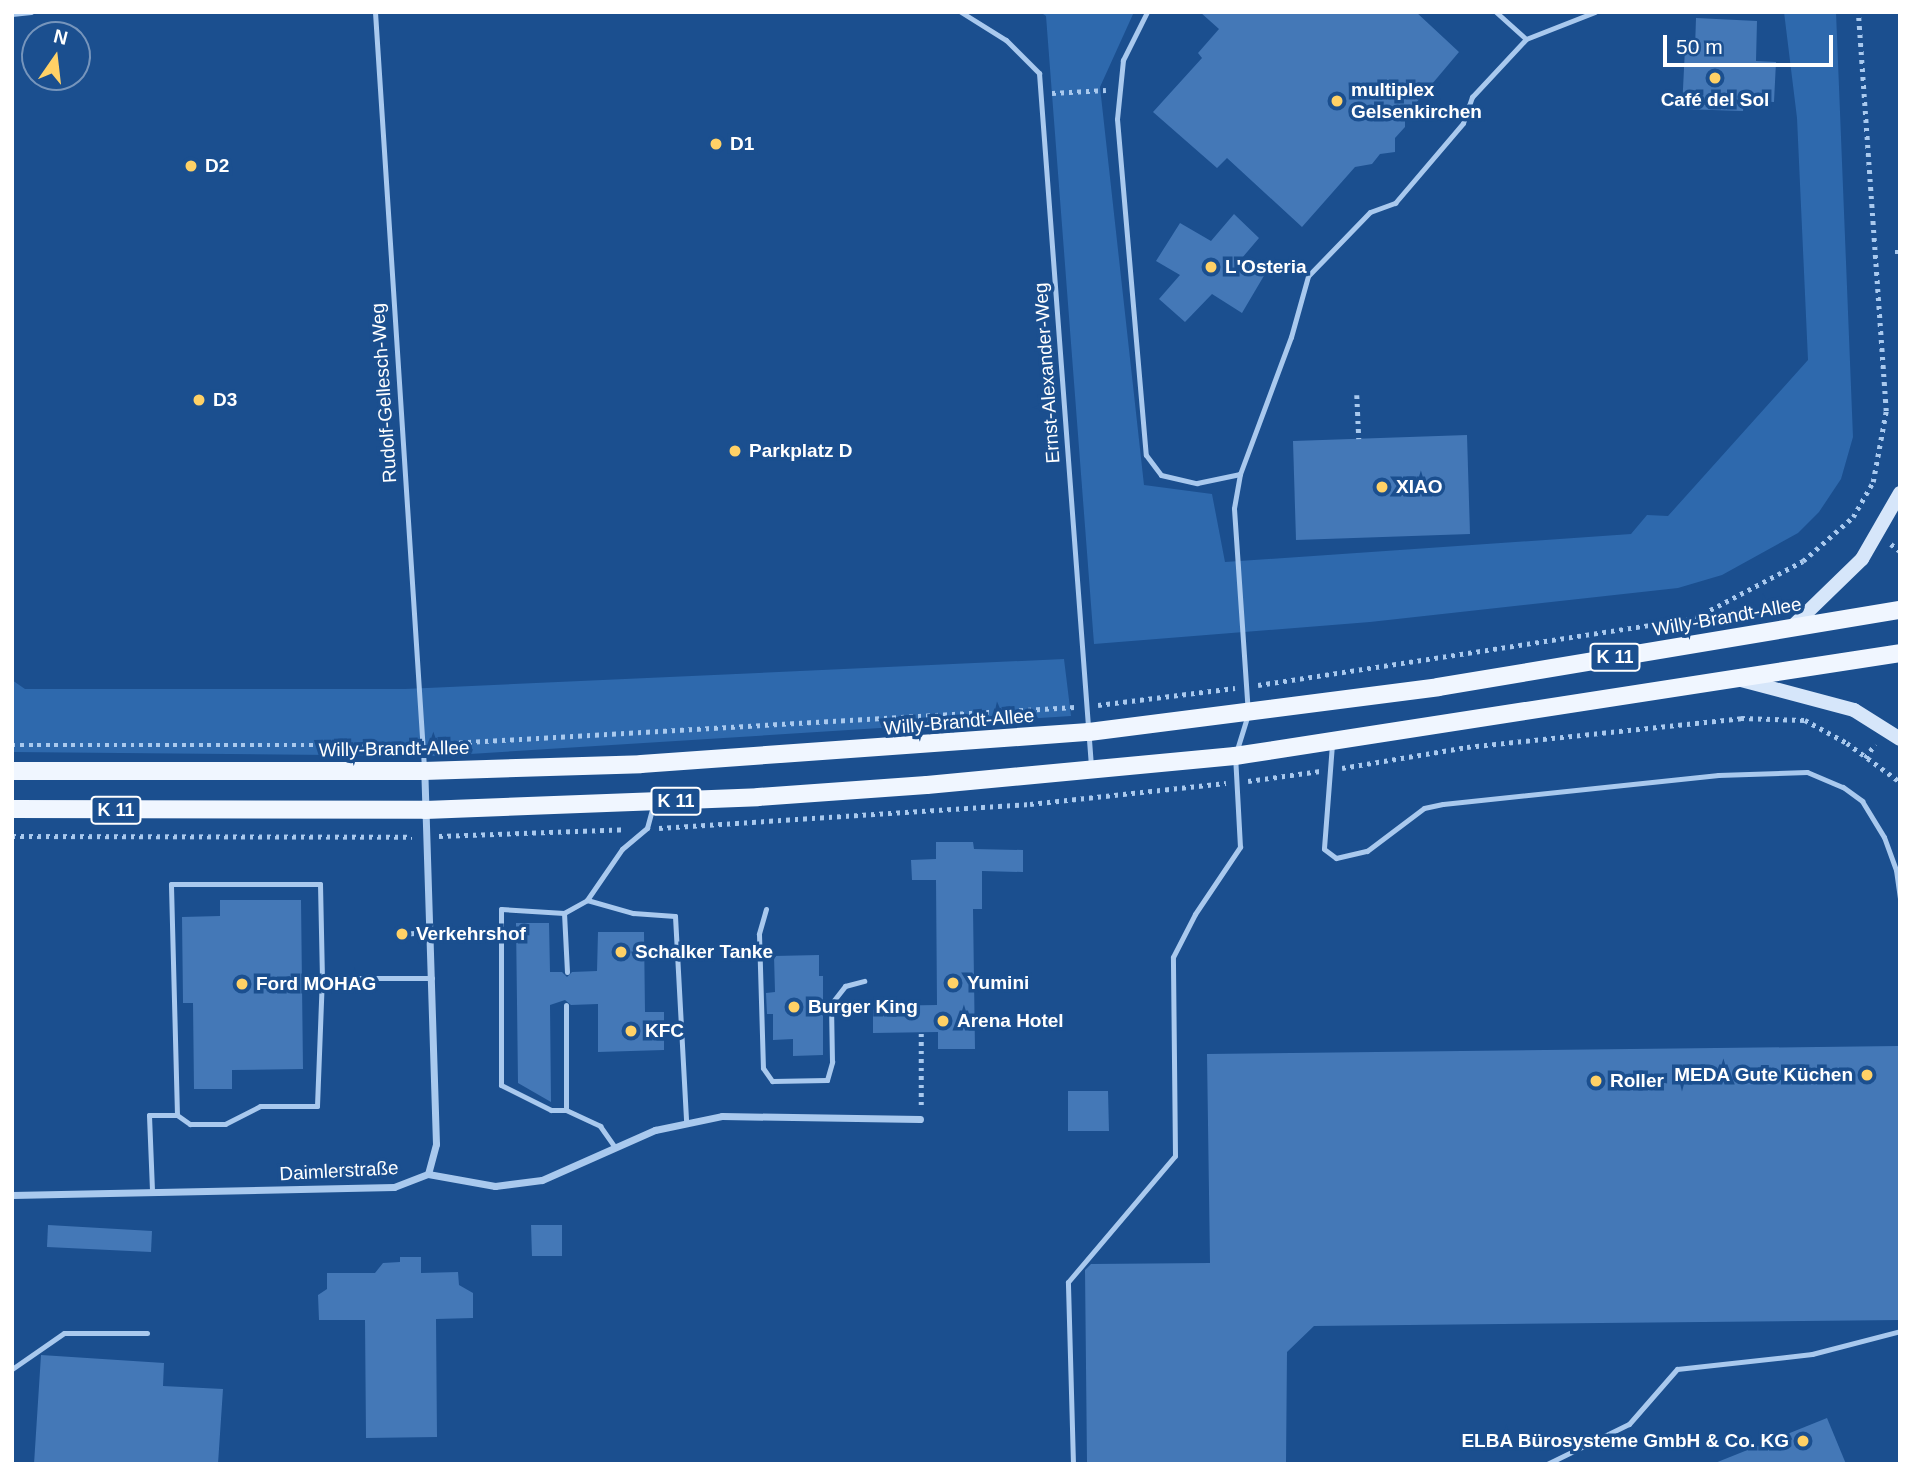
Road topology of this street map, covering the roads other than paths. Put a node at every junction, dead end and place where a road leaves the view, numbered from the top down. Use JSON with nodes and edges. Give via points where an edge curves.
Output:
{"nodes":[{"id":1,"x":31,"y":12,"type":"edge"},
{"id":2,"x":375,"y":12,"type":"edge"},
{"id":3,"x":961,"y":12,"type":"edge"},
{"id":4,"x":1147,"y":12,"type":"edge"},
{"id":5,"x":1496,"y":12,"type":"edge"},
{"id":6,"x":1595,"y":12,"type":"edge"},
{"id":7,"x":12,"y":14,"type":"edge"},
{"id":8,"x":1526,"y":39,"type":"junction"},
{"id":9,"x":1240,"y":474,"type":"junction"},
{"id":10,"x":1900,"y":493,"type":"edge"},
{"id":11,"x":1900,"y":610,"type":"edge"},
{"id":12,"x":1792,"y":627,"type":"junction"},
{"id":13,"x":1900,"y":653,"type":"edge"},
{"id":14,"x":1741,"y":680,"type":"junction"},
{"id":15,"x":1248,"y":714,"type":"junction"},
{"id":16,"x":1089,"y":732,"type":"junction"},
{"id":17,"x":1900,"y":739,"type":"edge"},
{"id":18,"x":1332,"y":741,"type":"junction"},
{"id":19,"x":1236,"y":756,"type":"junction"},
{"id":20,"x":1091,"y":769,"type":"junction"},
{"id":21,"x":12,"y":771,"type":"edge"},
{"id":22,"x":424,"y":771,"type":"junction"},
{"id":23,"x":653,"y":802,"type":"junction"},
{"id":24,"x":12,"y":809,"type":"edge"},
{"id":25,"x":425,"y":810,"type":"junction"},
{"id":26,"x":1900,"y":899,"type":"edge"},
{"id":27,"x":587,"y":900,"type":"junction"},
{"id":28,"x":766,"y":909,"type":"dead end"},
{"id":29,"x":564,"y":913,"type":"junction"},
{"id":30,"x":567,"y":972,"type":"dead end"},
{"id":31,"x":322,"y":978,"type":"junction"},
{"id":32,"x":433,"y":978,"type":"junction"},
{"id":33,"x":864,"y":981,"type":"dead end"},
{"id":34,"x":566,"y":1005,"type":"dead end"},
{"id":35,"x":566,"y":1110,"type":"junction"},
{"id":36,"x":177,"y":1115,"type":"junction"},
{"id":37,"x":920,"y":1119,"type":"road end"},
{"id":38,"x":686,"y":1121,"type":"junction"},
{"id":39,"x":614,"y":1146,"type":"junction"},
{"id":40,"x":429,"y":1174,"type":"junction"},
{"id":41,"x":152,"y":1190,"type":"junction"},
{"id":42,"x":12,"y":1195,"type":"edge"},
{"id":43,"x":1900,"y":1331,"type":"edge"},
{"id":44,"x":147,"y":1333,"type":"dead end"},
{"id":45,"x":12,"y":1369,"type":"edge"},
{"id":46,"x":1073,"y":1464,"type":"edge"},
{"id":47,"x":1547,"y":1464,"type":"edge"}],
"edges":[{"from":1,"to":7,"type":"lane"},
{"from":2,"to":22,"type":"lane","name":"Rudolf-Gellesch-Weg"},
{"from":3,"to":16,"type":"lane","name":"Ernst-Alexander-Weg","via":[[1006,40],[1039,73]]},
{"from":4,"to":9,"type":"lane","via":[[1123,60],[1117,119],[1146,455],[1161,475],[1196,483]]},
{"from":5,"to":8,"type":"lane"},
{"from":6,"to":8,"type":"lane"},
{"from":8,"to":9,"type":"lane","via":[[1472,97],[1463,123],[1395,203],[1370,212],[1308,276],[1291,338]]},
{"from":9,"to":15,"type":"lane","via":[[1234,508]]},
{"from":10,"to":12,"type":"main road","via":[[1862,559]]},
{"from":11,"to":12,"type":"main road","name":"Willy-Brandt-Allee","number":"K 11"},
{"from":12,"to":15,"type":"main road","name":"Willy-Brandt-Allee","number":"K 11"},
{"from":13,"to":14,"type":"main road","number":"K 11"},
{"from":14,"to":17,"type":"main road","via":[[1854,710]]},
{"from":14,"to":18,"type":"main road","number":"K 11"},
{"from":15,"to":16,"type":"main road","name":"Willy-Brandt-Allee","number":"K 11"},
{"from":15,"to":19,"type":"lane"},
{"from":16,"to":20,"type":"lane","name":"Ernst-Alexander-Weg"},
{"from":16,"to":22,"type":"main road","name":"Willy-Brandt-Allee","number":"K 11","via":[[808,755]]},
{"from":18,"to":19,"type":"main road","number":"K 11"},
{"from":18,"to":26,"type":"lane","via":[[1324,849],[1336,858],[1367,851],[1424,808],[1443,804],[1682,779],[1807,772],[1843,787],[1861,801],[1884,837]]},
{"from":19,"to":20,"type":"main road","number":"K 11"},
{"from":19,"to":46,"type":"lane","via":[[1240,847],[1195,914],[1173,957],[1175,1156],[1068,1282]]},
{"from":20,"to":23,"type":"main road","number":"K 11"},
{"from":21,"to":22,"type":"main road","name":"Willy-Brandt-Allee","number":"K 11"},
{"from":22,"to":25,"type":"street"},
{"from":23,"to":25,"type":"main road","number":"K 11"},
{"from":23,"to":27,"type":"lane","via":[[647,828],[622,849]]},
{"from":24,"to":25,"type":"main road","number":"K 11"},
{"from":25,"to":32,"type":"street"},
{"from":27,"to":29,"type":"lane"},
{"from":27,"to":38,"type":"lane","via":[[633,912],[676,916]]},
{"from":28,"to":33,"type":"lane","via":[[759,934],[763,1068],[772,1081],[827,1080],[832,1062],[831,1004],[845,986]]},
{"from":29,"to":30,"type":"lane"},
{"from":29,"to":35,"type":"lane","via":[[501,909],[501,1085],[551,1110]]},
{"from":31,"to":32,"type":"lane"},
{"from":31,"to":36,"type":"lane","via":[[317,1106],[260,1105],[225,1124],[190,1124]]},
{"from":31,"to":36,"type":"lane","via":[[320,884],[171,884]]},
{"from":32,"to":40,"type":"street","via":[[436,1144]]},
{"from":34,"to":35,"type":"lane"},
{"from":35,"to":39,"type":"lane","via":[[600,1126]]},
{"from":36,"to":41,"type":"lane","via":[[149,1115]]},
{"from":37,"to":38,"type":"street","via":[[722,1116]]},
{"from":38,"to":39,"type":"street"},
{"from":39,"to":40,"type":"street","via":[[542,1180],[495,1185]]},
{"from":40,"to":41,"type":"street","name":"Daimlerstraße","via":[[394,1187]]},
{"from":41,"to":42,"type":"street","name":"Daimlerstraße"},
{"from":43,"to":47,"type":"lane","via":[[1812,1354],[1677,1369],[1629,1424]]},
{"from":44,"to":45,"type":"lane","via":[[64,1333]]}]}
